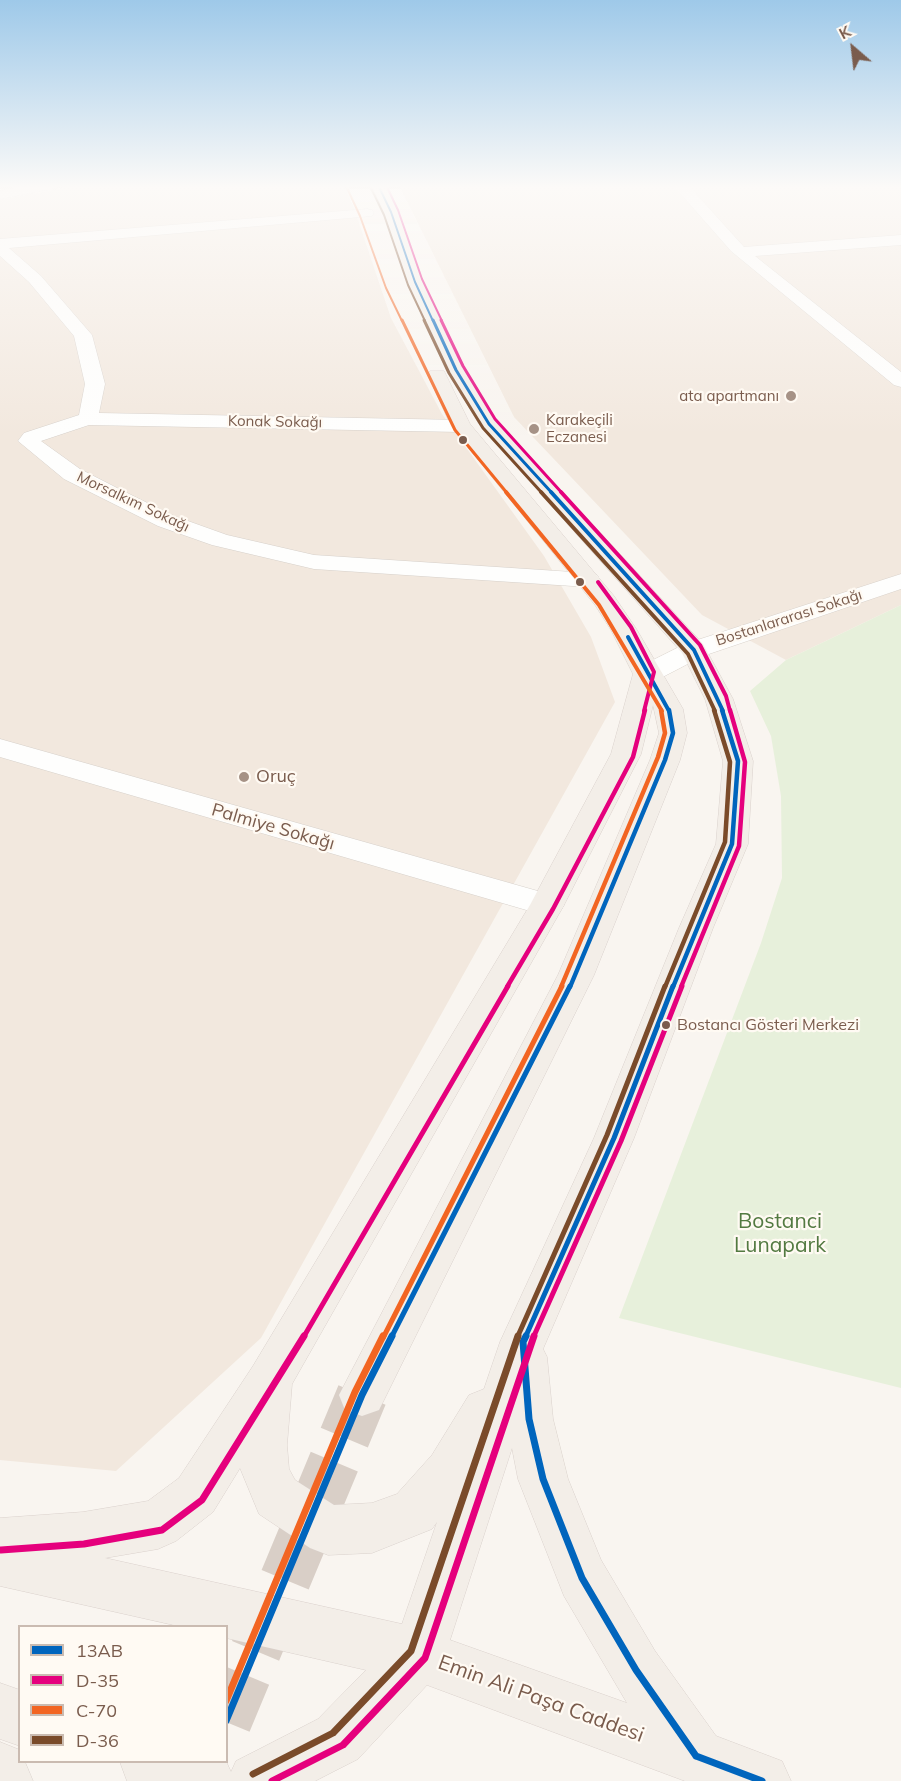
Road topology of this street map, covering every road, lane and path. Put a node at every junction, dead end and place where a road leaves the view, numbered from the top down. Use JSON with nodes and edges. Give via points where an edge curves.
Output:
{"nodes":[{"id":1,"x":23,"y":268,"type":"edge"},
{"id":2,"x":387,"y":268,"type":"edge"},
{"id":3,"x":410,"y":268,"type":"edge"},
{"id":4,"x":761,"y":268,"type":"edge"},
{"id":5,"x":901,"y":381,"type":"edge"},
{"id":6,"x":88,"y":419,"type":"junction"},
{"id":7,"x":461,"y":426,"type":"junction"},
{"id":8,"x":588,"y":580,"type":"junction"},
{"id":9,"x":901,"y":581,"type":"edge"},
{"id":10,"x":694,"y":650,"type":"junction"},
{"id":11,"x":646,"y":674,"type":"junction"},
{"id":12,"x":0,"y":748,"type":"edge"},
{"id":13,"x":547,"y":906,"type":"junction"},
{"id":14,"x":523,"y":1342,"type":"junction"},
{"id":15,"x":269,"y":1381,"type":"junction"},
{"id":16,"x":362,"y":1395,"type":"tunnel mouth"},
{"id":17,"x":0,"y":1543,"type":"edge"},
{"id":18,"x":0,"y":1560,"type":"edge"},
{"id":19,"x":418,"y":1655,"type":"junction"},
{"id":20,"x":0,"y":1711,"type":"edge"},
{"id":21,"x":18,"y":1717,"type":"edge"},
{"id":22,"x":696,"y":1756,"type":"junction"},
{"id":23,"x":154,"y":1763,"type":"edge"},
{"id":24,"x":0,"y":1770,"type":"edge"},
{"id":25,"x":4,"y":1781,"type":"edge"},
{"id":26,"x":206,"y":1781,"type":"edge"},
{"id":27,"x":256,"y":1781,"type":"edge"},
{"id":28,"x":762,"y":1781,"type":"edge"}],
"edges":[{"from":1,"to":6,"type":"street","via":[[83,335],[95,384]]},
{"from":2,"to":7,"type":"main road"},
{"from":3,"to":10,"type":"main road","via":[[456,370],[489,424]]},
{"from":4,"to":5,"type":"street"},
{"from":6,"to":7,"type":"street","name":"Konak Sokağı"},
{"from":6,"to":8,"type":"street","name":"Morsalkım Sokağı","via":[[28,441],[72,474],[166,521],[220,540],[314,562]]},
{"from":7,"to":8,"type":"main road"},
{"from":8,"to":11,"type":"main road","via":[[624,630]]},
{"from":9,"to":10,"type":"street","name":"Bostanlararası Sokağı"},
{"from":10,"to":11,"type":"street","name":"Bostanlararası Sokağı"},
{"from":10,"to":14,"type":"main road","via":[[719,699],[738,761],[732,844],[614,1138]]},
{"from":11,"to":13,"type":"main road","via":[[626,754]]},
{"from":11,"to":16,"type":"main road","via":[[669,709],[673,734],[665,760],[576,975]]},
{"from":12,"to":13,"type":"street","name":"Palmiye Sokağı"},
{"from":13,"to":15,"type":"main road"},
{"from":14,"to":15,"type":"main road","via":[[449,1471],[414,1512],[372,1528],[328,1530],[277,1497],[265,1470],[263,1444]]},
{"from":14,"to":19,"type":"main road"},
{"from":14,"to":22,"type":"main road","via":[[530,1419],[543,1479],[582,1578],[636,1670]]},
{"from":15,"to":17,"type":"main road","via":[[196,1495],[158,1524],[83,1537]]},
{"from":18,"to":19,"type":"main road","name":"Emin Ali Paşa Caddesi"},
{"from":19,"to":22,"type":"main road","name":"Emin Ali Paşa Caddesi"},
{"from":19,"to":27,"type":"main road","via":[[338,1739]]},
{"from":20,"to":21,"type":"main road"},
{"from":22,"to":28,"type":"main road","name":"Emin Ali Paşa Caddesi"},
{"from":23,"to":26,"type":"main road"},
{"from":24,"to":25,"type":"main road"}]}
